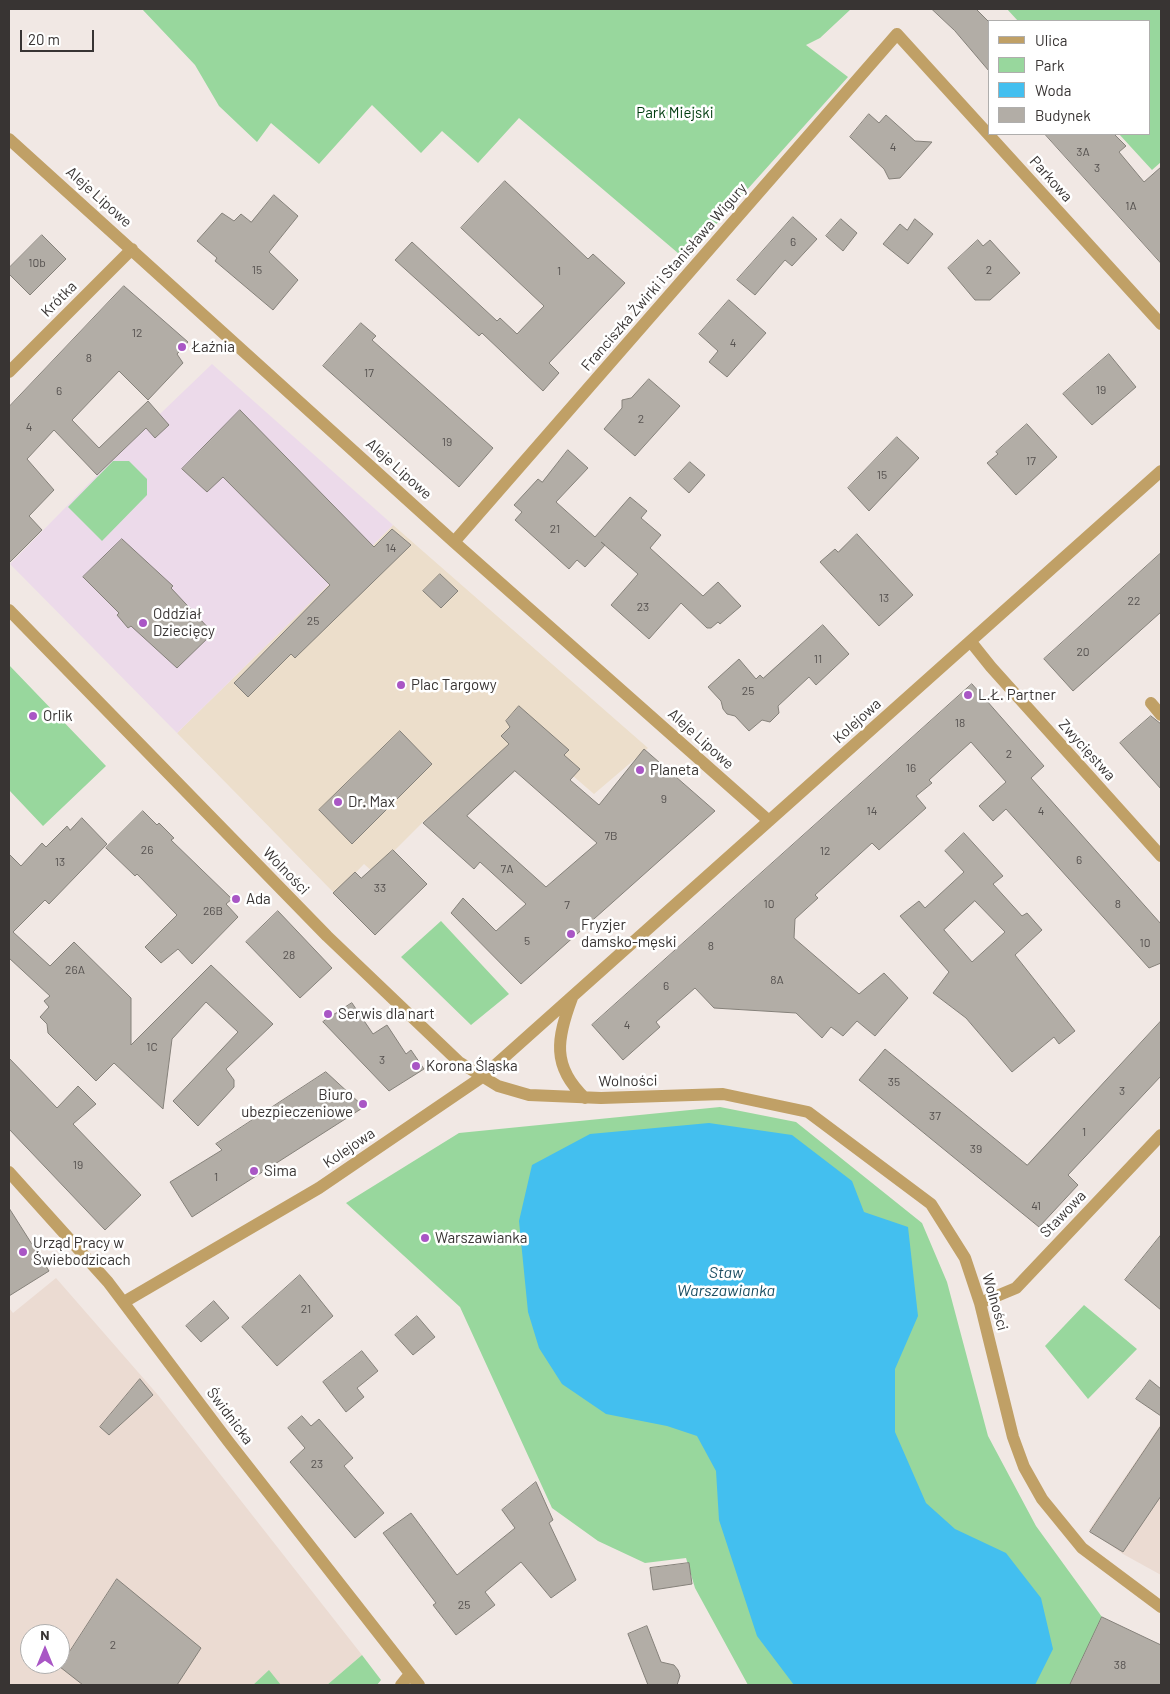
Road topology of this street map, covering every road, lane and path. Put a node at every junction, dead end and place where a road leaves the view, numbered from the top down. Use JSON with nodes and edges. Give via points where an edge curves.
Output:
{"nodes":[{"id":1,"x":897,"y":34,"type":"joint"},
{"id":2,"x":988,"y":134,"type":"edge"},
{"id":3,"x":989,"y":135,"type":"edge"},
{"id":4,"x":9,"y":139,"type":"edge"},
{"id":5,"x":132,"y":249,"type":"junction"},
{"id":6,"x":1161,"y":324,"type":"edge"},
{"id":7,"x":9,"y":372,"type":"edge"},
{"id":8,"x":1161,"y":471,"type":"edge"},
{"id":9,"x":454,"y":542,"type":"junction"},
{"id":10,"x":9,"y":610,"type":"edge"},
{"id":11,"x":971,"y":642,"type":"junction"},
{"id":12,"x":1151,"y":704,"type":"dead end"},
{"id":13,"x":1161,"y":714,"type":"edge"},
{"id":14,"x":769,"y":821,"type":"junction"},
{"id":15,"x":1161,"y":856,"type":"edge"},
{"id":16,"x":573,"y":995,"type":"junction"},
{"id":17,"x":482,"y":1077,"type":"junction"},
{"id":18,"x":585,"y":1098,"type":"junction"},
{"id":19,"x":1161,"y":1135,"type":"edge"},
{"id":20,"x":9,"y":1172,"type":"edge"},
{"id":21,"x":124,"y":1302,"type":"junction"},
{"id":22,"x":980,"y":1303,"type":"junction"},
{"id":23,"x":1161,"y":1607,"type":"edge"},
{"id":24,"x":410,"y":1674,"type":"junction"},
{"id":25,"x":401,"y":1685,"type":"edge"},
{"id":26,"x":420,"y":1685,"type":"edge"}],
"edges":[{"from":1,"to":2,"type":"street","name":"Parkowa"},
{"from":1,"to":9,"type":"street","name":"Franciszka Żwirki i Stanisława Wigury"},
{"from":3,"to":6,"type":"street","name":"Parkowa"},
{"from":4,"to":5,"type":"street","name":"Aleje Lipowe"},
{"from":5,"to":7,"type":"street","name":"Krótka"},
{"from":5,"to":9,"type":"street","name":"Aleje Lipowe"},
{"from":8,"to":11,"type":"street","name":"Kolejowa"},
{"from":9,"to":14,"type":"street","name":"Aleje Lipowe"},
{"from":10,"to":17,"type":"street","name":"Wolności","via":[[327,936],[436,1042]]},
{"from":11,"to":14,"type":"street","name":"Kolejowa"},
{"from":11,"to":15,"type":"street","name":"Zwycięstwa"},
{"from":12,"to":13,"type":"street"},
{"from":14,"to":16,"type":"street","name":"Kolejowa"},
{"from":16,"to":17,"type":"street","name":"Kolejowa"},
{"from":16,"to":18,"type":"street","name":"Kolejowa","via":[[561,1027],[559,1049],[566,1076]]},
{"from":17,"to":18,"type":"street","name":"Wolności","via":[[498,1086],[529,1095]]},
{"from":17,"to":21,"type":"street","name":"Kolejowa","via":[[319,1188]]},
{"from":18,"to":22,"type":"street","name":"Wolności","via":[[723,1094],[808,1112],[931,1204],[965,1258]]},
{"from":19,"to":22,"type":"street","name":"Stawowa","via":[[1016,1288]]},
{"from":20,"to":21,"type":"street","name":"Świdnicka"},
{"from":21,"to":24,"type":"street","name":"Świdnicka"},
{"from":22,"to":23,"type":"street","name":"Wolności","via":[[1013,1437],[1024,1467],[1042,1499],[1082,1548]]},
{"from":24,"to":25,"type":"street"},
{"from":24,"to":26,"type":"street","name":"Świdnicka"}]}
